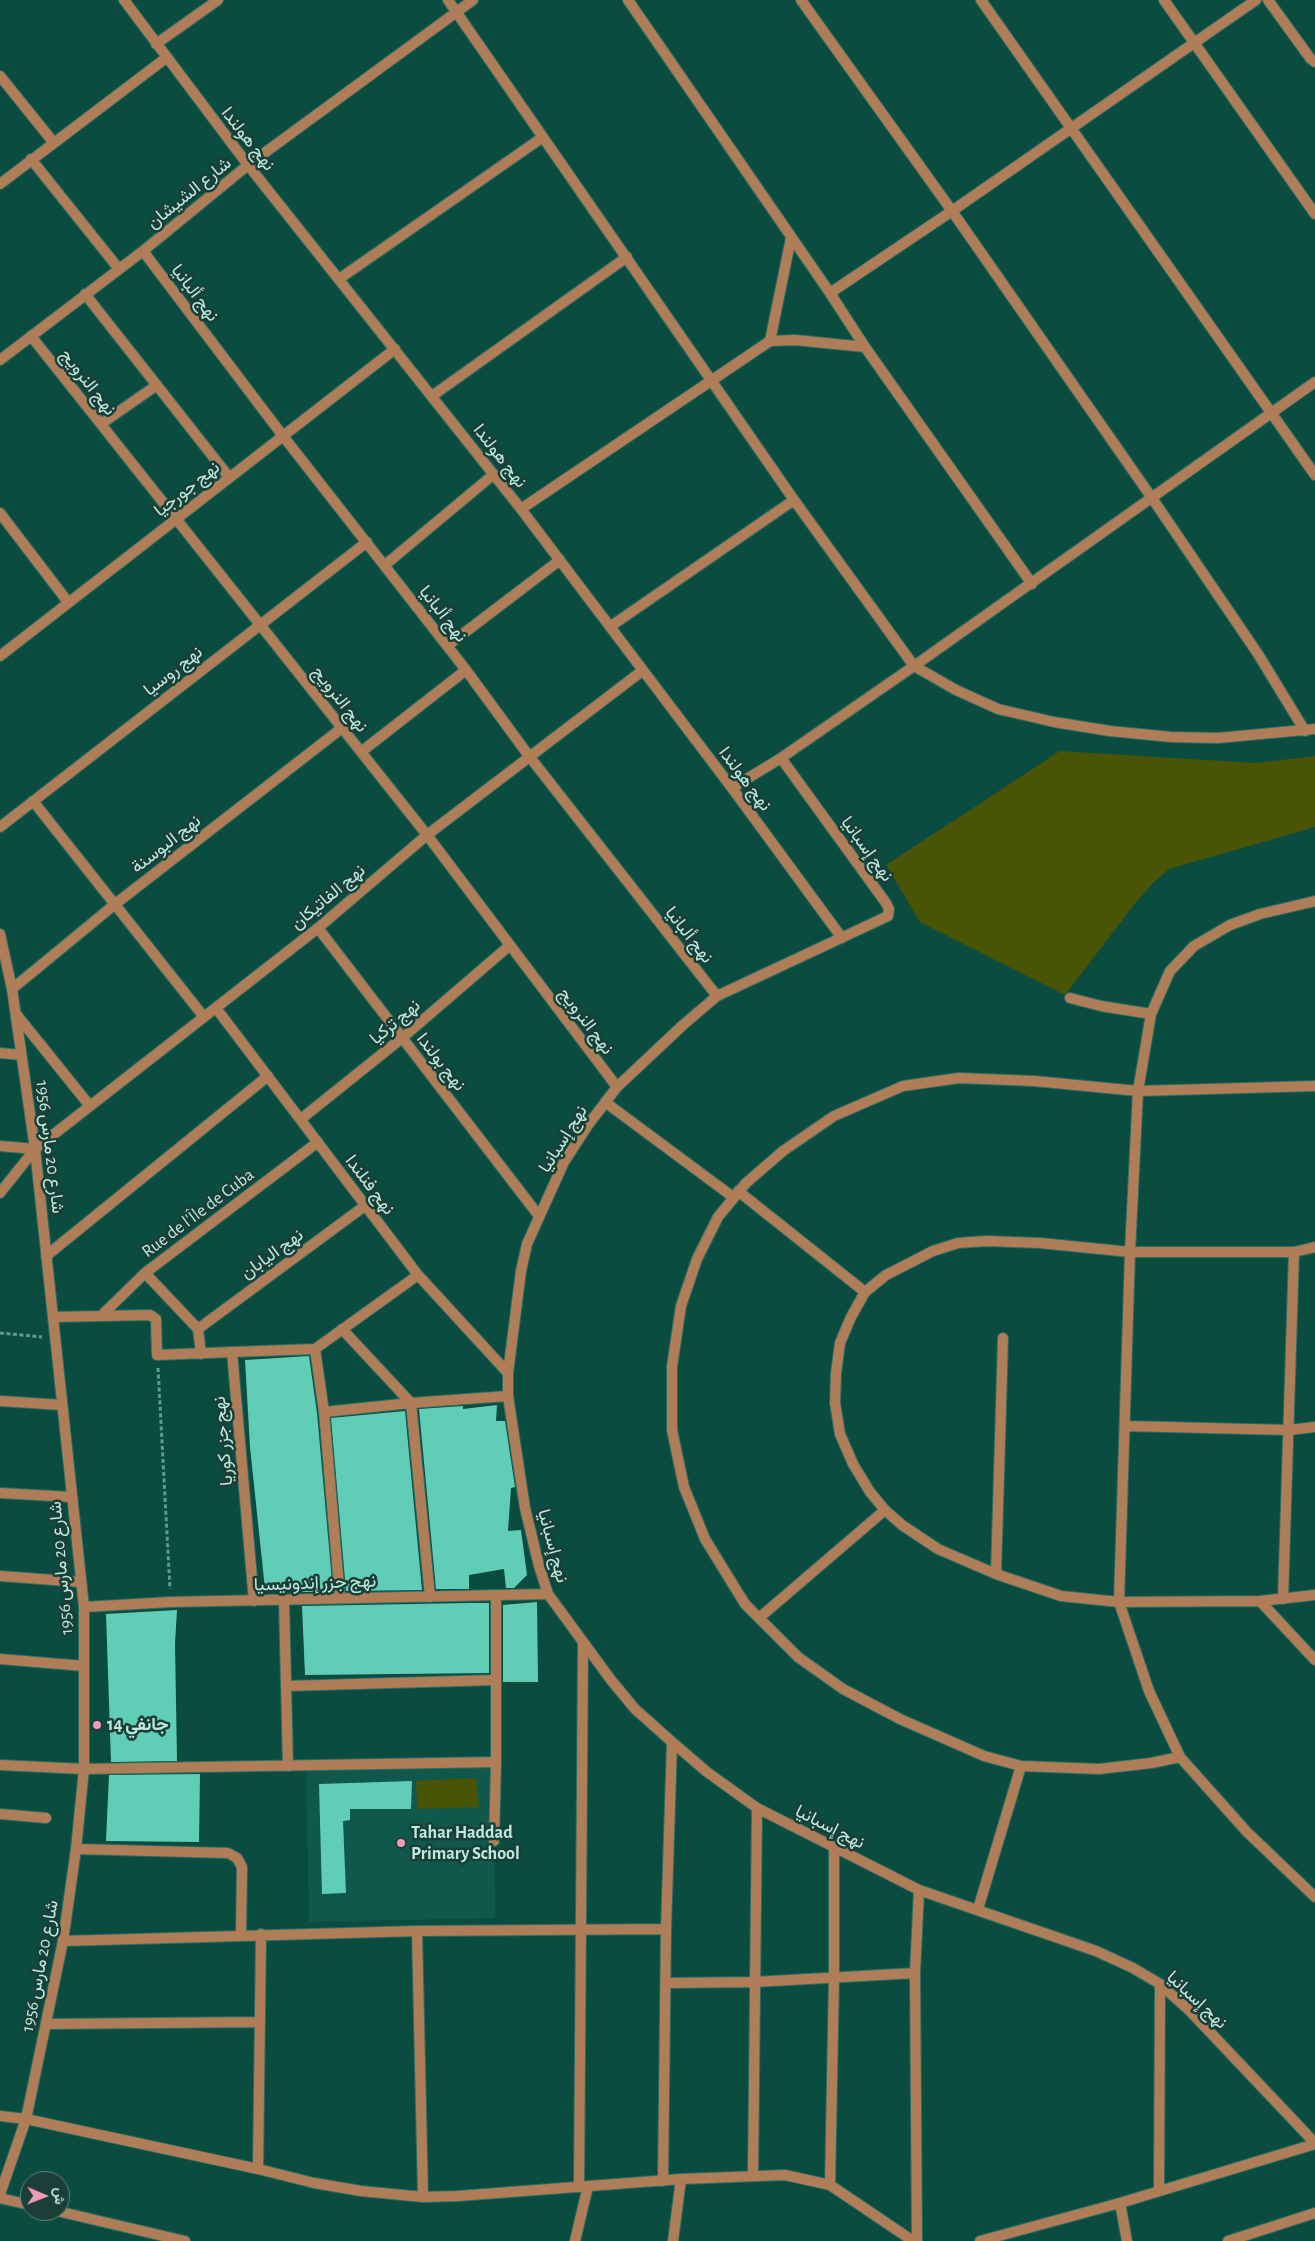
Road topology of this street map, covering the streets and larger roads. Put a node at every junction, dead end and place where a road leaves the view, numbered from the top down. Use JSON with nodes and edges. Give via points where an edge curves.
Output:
{"nodes":[{"id":1,"x":124,"y":0,"type":"edge"},
{"id":2,"x":218,"y":0,"type":"edge"},
{"id":3,"x":448,"y":0,"type":"edge"},
{"id":4,"x":473,"y":0,"type":"edge"},
{"id":5,"x":628,"y":0,"type":"edge"},
{"id":6,"x":801,"y":0,"type":"edge"},
{"id":7,"x":981,"y":0,"type":"edge"},
{"id":8,"x":1164,"y":0,"type":"edge"},
{"id":9,"x":1256,"y":0,"type":"edge"},
{"id":10,"x":1268,"y":0,"type":"edge"},
{"id":11,"x":456,"y":12,"type":"junction"},
{"id":12,"x":1195,"y":43,"type":"junction"},
{"id":13,"x":156,"y":44,"type":"junction"},
{"id":14,"x":166,"y":58,"type":"junction"},
{"id":15,"x":1315,"y":62,"type":"edge"},
{"id":16,"x":0,"y":76,"type":"edge"},
{"id":17,"x":1071,"y":127,"type":"junction"},
{"id":18,"x":543,"y":137,"type":"junction"},
{"id":19,"x":54,"y":143,"type":"junction"},
{"id":20,"x":32,"y":159,"type":"junction"},
{"id":21,"x":248,"y":166,"type":"junction"},
{"id":22,"x":0,"y":184,"type":"edge"},
{"id":23,"x":952,"y":211,"type":"junction"},
{"id":24,"x":1314,"y":211,"type":"edge"},
{"id":25,"x":791,"y":238,"type":"junction"},
{"id":26,"x":143,"y":251,"type":"junction"},
{"id":27,"x":627,"y":257,"type":"junction"},
{"id":28,"x":118,"y":269,"type":"junction"},
{"id":29,"x":339,"y":279,"type":"junction"},
{"id":30,"x":830,"y":293,"type":"junction"},
{"id":31,"x":85,"y":294,"type":"junction"},
{"id":32,"x":31,"y":336,"type":"junction"},
{"id":33,"x":770,"y":341,"type":"junction"},
{"id":34,"x":865,"y":347,"type":"junction"},
{"id":35,"x":395,"y":349,"type":"junction"},
{"id":36,"x":0,"y":360,"type":"edge"},
{"id":37,"x":712,"y":378,"type":"junction"},
{"id":38,"x":1315,"y":382,"type":"edge"},
{"id":39,"x":157,"y":385,"type":"junction"},
{"id":40,"x":432,"y":396,"type":"junction"},
{"id":41,"x":1271,"y":413,"type":"junction"},
{"id":42,"x":101,"y":424,"type":"junction"},
{"id":43,"x":283,"y":436,"type":"junction"},
{"id":44,"x":494,"y":474,"type":"junction"},
{"id":45,"x":1315,"y":475,"type":"edge"},
{"id":46,"x":229,"y":477,"type":"junction"},
{"id":47,"x":1152,"y":498,"type":"junction"},
{"id":48,"x":794,"y":500,"type":"junction"},
{"id":49,"x":521,"y":509,"type":"junction"},
{"id":50,"x":0,"y":512,"type":"edge"},
{"id":51,"x":175,"y":518,"type":"junction"},
{"id":52,"x":367,"y":542,"type":"junction"},
{"id":53,"x":560,"y":560,"type":"junction"},
{"id":54,"x":385,"y":565,"type":"junction"},
{"id":55,"x":1032,"y":584,"type":"junction"},
{"id":56,"x":68,"y":602,"type":"junction"},
{"id":57,"x":261,"y":624,"type":"junction"},
{"id":58,"x":610,"y":626,"type":"junction"},
{"id":59,"x":447,"y":646,"type":"junction"},
{"id":60,"x":0,"y":656,"type":"edge"},
{"id":61,"x":914,"y":666,"type":"junction"},
{"id":62,"x":466,"y":670,"type":"junction"},
{"id":63,"x":642,"y":670,"type":"junction"},
{"id":64,"x":342,"y":728,"type":"junction"},
{"id":65,"x":1310,"y":730,"type":"edge"},
{"id":66,"x":361,"y":752,"type":"junction"},
{"id":67,"x":529,"y":756,"type":"junction"},
{"id":68,"x":781,"y":758,"type":"junction"},
{"id":69,"x":732,"y":788,"type":"junction"},
{"id":70,"x":33,"y":800,"type":"junction"},
{"id":71,"x":0,"y":827,"type":"edge"},
{"id":72,"x":427,"y":835,"type":"junction"},
{"id":73,"x":1315,"y":902,"type":"edge"},
{"id":74,"x":114,"y":905,"type":"junction"},
{"id":75,"x":318,"y":928,"type":"junction"},
{"id":76,"x":0,"y":934,"type":"edge"},
{"id":77,"x":842,"y":938,"type":"junction"},
{"id":78,"x":509,"y":946,"type":"junction"},
{"id":79,"x":5,"y":972,"type":"edge"},
{"id":80,"x":12,"y":988,"type":"junction"},
{"id":81,"x":717,"y":996,"type":"junction"},
{"id":82,"x":1070,"y":998,"type":"dead end"},
{"id":83,"x":216,"y":1008,"type":"junction"},
{"id":84,"x":16,"y":1014,"type":"junction"},
{"id":85,"x":1151,"y":1014,"type":"junction"},
{"id":86,"x":204,"y":1017,"type":"junction"},
{"id":87,"x":402,"y":1038,"type":"junction"},
{"id":88,"x":0,"y":1053,"type":"edge"},
{"id":89,"x":21,"y":1055,"type":"junction"},
{"id":90,"x":268,"y":1076,"type":"junction"},
{"id":91,"x":1315,"y":1086,"type":"edge"},
{"id":92,"x":617,"y":1087,"type":"junction"},
{"id":93,"x":1138,"y":1091,"type":"junction"},
{"id":94,"x":605,"y":1102,"type":"junction"},
{"id":95,"x":90,"y":1106,"type":"junction"},
{"id":96,"x":301,"y":1119,"type":"junction"},
{"id":97,"x":318,"y":1142,"type":"junction"},
{"id":98,"x":0,"y":1146,"type":"edge"},
{"id":99,"x":35,"y":1149,"type":"junction"},
{"id":100,"x":0,"y":1193,"type":"edge"},
{"id":101,"x":736,"y":1194,"type":"junction"},
{"id":102,"x":366,"y":1205,"type":"junction"},
{"id":103,"x":539,"y":1216,"type":"junction"},
{"id":104,"x":1315,"y":1247,"type":"edge"},
{"id":105,"x":1130,"y":1252,"type":"junction"},
{"id":106,"x":1294,"y":1252,"type":"junction"},
{"id":107,"x":46,"y":1256,"type":"junction"},
{"id":108,"x":145,"y":1273,"type":"junction"},
{"id":109,"x":418,"y":1274,"type":"junction"},
{"id":110,"x":866,"y":1292,"type":"junction"},
{"id":111,"x":102,"y":1316,"type":"junction"},
{"id":112,"x":53,"y":1317,"type":"junction"},
{"id":113,"x":198,"y":1328,"type":"junction"},
{"id":114,"x":342,"y":1329,"type":"junction"},
{"id":115,"x":1003,"y":1338,"type":"dead end"},
{"id":116,"x":315,"y":1349,"type":"junction"},
{"id":117,"x":232,"y":1352,"type":"junction"},
{"id":118,"x":201,"y":1354,"type":"junction"},
{"id":119,"x":508,"y":1373,"type":"junction"},
{"id":120,"x":508,"y":1396,"type":"junction"},
{"id":121,"x":0,"y":1401,"type":"edge"},
{"id":122,"x":411,"y":1403,"type":"junction"},
{"id":123,"x":62,"y":1405,"type":"junction"},
{"id":124,"x":324,"y":1412,"type":"junction"},
{"id":125,"x":1124,"y":1426,"type":"junction"},
{"id":126,"x":1315,"y":1427,"type":"edge"},
{"id":127,"x":1288,"y":1430,"type":"junction"},
{"id":128,"x":0,"y":1493,"type":"edge"},
{"id":129,"x":71,"y":1497,"type":"junction"},
{"id":130,"x":884,"y":1510,"type":"junction"},
{"id":131,"x":996,"y":1574,"type":"junction"},
{"id":132,"x":0,"y":1576,"type":"edge"},
{"id":133,"x":81,"y":1582,"type":"junction"},
{"id":134,"x":548,"y":1594,"type":"junction"},
{"id":135,"x":1315,"y":1595,"type":"edge"},
{"id":136,"x":430,"y":1597,"type":"junction"},
{"id":137,"x":496,"y":1597,"type":"junction"},
{"id":138,"x":340,"y":1598,"type":"junction"},
{"id":139,"x":1283,"y":1599,"type":"junction"},
{"id":140,"x":284,"y":1600,"type":"junction"},
{"id":141,"x":1260,"y":1601,"type":"junction"},
{"id":142,"x":254,"y":1602,"type":"junction"},
{"id":143,"x":1119,"y":1602,"type":"junction"},
{"id":144,"x":84,"y":1607,"type":"junction"},
{"id":145,"x":759,"y":1618,"type":"junction"},
{"id":146,"x":584,"y":1644,"type":"junction"},
{"id":147,"x":0,"y":1659,"type":"edge"},
{"id":148,"x":1315,"y":1660,"type":"edge"},
{"id":149,"x":84,"y":1666,"type":"junction"},
{"id":150,"x":496,"y":1680,"type":"junction"},
{"id":151,"x":286,"y":1686,"type":"junction"},
{"id":152,"x":672,"y":1742,"type":"junction"},
{"id":153,"x":1180,"y":1757,"type":"junction"},
{"id":154,"x":496,"y":1762,"type":"junction"},
{"id":155,"x":0,"y":1765,"type":"edge"},
{"id":156,"x":288,"y":1766,"type":"junction"},
{"id":157,"x":1021,"y":1766,"type":"junction"},
{"id":158,"x":84,"y":1769,"type":"junction"},
{"id":159,"x":757,"y":1808,"type":"junction"},
{"id":160,"x":0,"y":1814,"type":"edge"},
{"id":161,"x":46,"y":1818,"type":"dead end"},
{"id":162,"x":494,"y":1841,"type":"dead end"},
{"id":163,"x":834,"y":1846,"type":"junction"},
{"id":164,"x":76,"y":1849,"type":"junction"},
{"id":165,"x":919,"y":1890,"type":"junction"},
{"id":166,"x":1315,"y":1897,"type":"edge"},
{"id":167,"x":978,"y":1909,"type":"junction"},
{"id":168,"x":666,"y":1929,"type":"junction"},
{"id":169,"x":580,"y":1930,"type":"junction"},
{"id":170,"x":417,"y":1931,"type":"junction"},
{"id":171,"x":261,"y":1934,"type":"junction"},
{"id":172,"x":241,"y":1935,"type":"junction"},
{"id":173,"x":63,"y":1941,"type":"junction"},
{"id":174,"x":916,"y":1973,"type":"junction"},
{"id":175,"x":834,"y":1977,"type":"junction"},
{"id":176,"x":754,"y":1982,"type":"junction"},
{"id":177,"x":666,"y":1983,"type":"junction"},
{"id":178,"x":1160,"y":1984,"type":"junction"},
{"id":179,"x":260,"y":2022,"type":"junction"},
{"id":180,"x":46,"y":2024,"type":"junction"},
{"id":181,"x":0,"y":2116,"type":"edge"},
{"id":182,"x":26,"y":2119,"type":"junction"},
{"id":183,"x":1315,"y":2144,"type":"edge"},
{"id":184,"x":258,"y":2169,"type":"junction"},
{"id":185,"x":753,"y":2175,"type":"junction"},
{"id":186,"x":681,"y":2179,"type":"junction"},
{"id":187,"x":663,"y":2181,"type":"junction"},
{"id":188,"x":830,"y":2185,"type":"junction"},
{"id":189,"x":584,"y":2186,"type":"junction"},
{"id":190,"x":1159,"y":2191,"type":"junction"},
{"id":191,"x":0,"y":2196,"type":"edge"},
{"id":192,"x":423,"y":2196,"type":"junction"},
{"id":193,"x":20,"y":2202,"type":"edge"},
{"id":194,"x":1120,"y":2203,"type":"junction"},
{"id":195,"x":1315,"y":2213,"type":"edge"},
{"id":196,"x":70,"y":2214,"type":"edge"},
{"id":197,"x":186,"y":2241,"type":"edge"},
{"id":198,"x":576,"y":2241,"type":"edge"},
{"id":199,"x":673,"y":2241,"type":"edge"},
{"id":200,"x":915,"y":2241,"type":"edge"},
{"id":201,"x":980,"y":2241,"type":"edge"},
{"id":202,"x":1126,"y":2241,"type":"edge"},
{"id":203,"x":1228,"y":2241,"type":"edge"}],
"edges":[{"from":1,"to":13,"type":"street","name":"نهج هولندا"},
{"from":2,"to":13,"type":"street"},
{"from":3,"to":11,"type":"street"},
{"from":4,"to":11,"type":"street","name":"شارع الشيشان"},
{"from":5,"to":25,"type":"street"},
{"from":6,"to":23,"type":"street"},
{"from":7,"to":17,"type":"street"},
{"from":8,"to":12,"type":"street"},
{"from":9,"to":12,"type":"street"},
{"from":10,"to":15,"type":"street"},
{"from":11,"to":18,"type":"street"},
{"from":11,"to":21,"type":"street","name":"شارع الشيشان"},
{"from":12,"to":17,"type":"street"},
{"from":12,"to":24,"type":"street"},
{"from":13,"to":14,"type":"street","name":"نهج هولندا"},
{"from":14,"to":19,"type":"street"},
{"from":14,"to":21,"type":"street","name":"نهج هولندا"},
{"from":16,"to":19,"type":"street"},
{"from":17,"to":23,"type":"street"},
{"from":17,"to":41,"type":"street"},
{"from":18,"to":27,"type":"street"},
{"from":18,"to":29,"type":"street"},
{"from":19,"to":20,"type":"street"},
{"from":20,"to":22,"type":"street"},
{"from":20,"to":28,"type":"street"},
{"from":21,"to":26,"type":"street","name":"شارع الشيشان"},
{"from":21,"to":29,"type":"street","name":"نهج هولندا"},
{"from":23,"to":30,"type":"street"},
{"from":23,"to":47,"type":"street"},
{"from":25,"to":30,"type":"street"},
{"from":25,"to":33,"type":"street"},
{"from":26,"to":28,"type":"street","name":"شارع الشيشان"},
{"from":26,"to":43,"type":"street","name":"نهج ألبانيا"},
{"from":27,"to":37,"type":"street"},
{"from":27,"to":40,"type":"street"},
{"from":28,"to":31,"type":"street","name":"شارع الشيشان"},
{"from":29,"to":35,"type":"street","name":"نهج هولندا"},
{"from":30,"to":34,"type":"street"},
{"from":31,"to":32,"type":"street","name":"شارع الشيشان"},
{"from":31,"to":39,"type":"street"},
{"from":32,"to":36,"type":"street","name":"شارع الشيشان"},
{"from":32,"to":42,"type":"street","name":"نهج النرويج"},
{"from":33,"to":34,"type":"street","via":[[795,340]]},
{"from":33,"to":37,"type":"street"},
{"from":34,"to":55,"type":"street"},
{"from":35,"to":40,"type":"street","name":"نهج هولندا"},
{"from":35,"to":43,"type":"street","name":"نهج جورجيا"},
{"from":37,"to":48,"type":"street"},
{"from":37,"to":49,"type":"street"},
{"from":38,"to":41,"type":"street"},
{"from":39,"to":42,"type":"street"},
{"from":39,"to":46,"type":"street"},
{"from":40,"to":44,"type":"street","name":"نهج هولندا"},
{"from":41,"to":45,"type":"street"},
{"from":41,"to":47,"type":"street"},
{"from":42,"to":51,"type":"street","name":"نهج النرويج"},
{"from":43,"to":46,"type":"street","name":"نهج جورجيا"},
{"from":43,"to":52,"type":"street","name":"نهج ألبانيا"},
{"from":44,"to":49,"type":"street","name":"نهج هولندا"},
{"from":44,"to":54,"type":"street"},
{"from":46,"to":51,"type":"street","name":"نهج جورجيا"},
{"from":47,"to":55,"type":"street"},
{"from":47,"to":65,"type":"street"},
{"from":48,"to":58,"type":"street"},
{"from":48,"to":61,"type":"street"},
{"from":49,"to":53,"type":"street","name":"نهج هولندا"},
{"from":50,"to":56,"type":"street"},
{"from":51,"to":56,"type":"street","name":"نهج جورجيا"},
{"from":51,"to":57,"type":"street","name":"نهج النرويج"},
{"from":52,"to":54,"type":"street","name":"نهج ألبانيا"},
{"from":52,"to":57,"type":"street","name":"نهج روسيا"},
{"from":53,"to":58,"type":"street","name":"نهج هولندا"},
{"from":53,"to":59,"type":"street"},
{"from":54,"to":59,"type":"street","name":"نهج ألبانيا"},
{"from":55,"to":61,"type":"street"},
{"from":56,"to":60,"type":"street","name":"نهج جورجيا"},
{"from":57,"to":64,"type":"street","name":"نهج النرويج"},
{"from":57,"to":70,"type":"street","name":"نهج روسيا"},
{"from":58,"to":63,"type":"street","name":"نهج هولندا"},
{"from":59,"to":62,"type":"street","name":"نهج ألبانيا"},
{"from":61,"to":65,"type":"street","via":[[998,709],[1063,724],[1171,737],[1218,738]]},
{"from":61,"to":68,"type":"street"},
{"from":62,"to":66,"type":"street"},
{"from":62,"to":67,"type":"street","name":"نهج ألبانيا"},
{"from":63,"to":67,"type":"street","name":"نهج الفاتيكان"},
{"from":63,"to":69,"type":"street","name":"نهج هولندا"},
{"from":64,"to":66,"type":"street","name":"نهج النرويج"},
{"from":64,"to":74,"type":"street","name":"نهج البوسنة"},
{"from":66,"to":72,"type":"street","name":"نهج النرويج"},
{"from":67,"to":72,"type":"street","name":"نهج الفاتيكان"},
{"from":67,"to":81,"type":"street","name":"نهج ألبانيا"},
{"from":68,"to":69,"type":"street"},
{"from":68,"to":77,"type":"street","name":"نهج إسبانيا","via":[[889,909],[888,916],[881,921]]},
{"from":69,"to":77,"type":"street","name":"نهج هولندا"},
{"from":70,"to":71,"type":"street","name":"نهج روسيا"},
{"from":70,"to":74,"type":"street"},
{"from":72,"to":75,"type":"street","name":"نهج الفاتيكان"},
{"from":72,"to":78,"type":"street","name":"نهج النرويج"},
{"from":73,"to":85,"type":"street","via":[[1260,914],[1230,925],[1194,946],[1170,971]]},
{"from":74,"to":80,"type":"street","name":"نهج البوسنة"},
{"from":74,"to":86,"type":"street"},
{"from":75,"to":83,"type":"street","name":"نهج الفاتيكان"},
{"from":75,"to":87,"type":"street","name":"نهج بولندا"},
{"from":76,"to":79,"type":"street","name":"شارع 20 مارس 1956"},
{"from":77,"to":81,"type":"street","name":"نهج إسبانيا"},
{"from":78,"to":87,"type":"street","name":"نهج تركيا"},
{"from":78,"to":92,"type":"street","name":"نهج النرويج"},
{"from":79,"to":80,"type":"street","name":"شارع 20 مارس 1956"},
{"from":80,"to":84,"type":"street","name":"شارع 20 مارس 1956"},
{"from":81,"to":92,"type":"street","name":"نهج إسبانيا"},
{"from":82,"to":85,"type":"street"},
{"from":83,"to":86,"type":"street","name":"نهج الفاتيكان"},
{"from":83,"to":90,"type":"street","name":"نهج فنلندا"},
{"from":84,"to":89,"type":"street","name":"شارع 20 مارس 1956"},
{"from":84,"to":95,"type":"street"},
{"from":85,"to":93,"type":"street"},
{"from":86,"to":95,"type":"street","name":"نهج الفاتيكان"},
{"from":87,"to":96,"type":"street","name":"نهج تركيا"},
{"from":87,"to":103,"type":"street","name":"نهج بولندا"},
{"from":88,"to":89,"type":"street"},
{"from":89,"to":99,"type":"street","name":"شارع 20 مارس 1956"},
{"from":90,"to":96,"type":"street","name":"نهج فنلندا"},
{"from":90,"to":107,"type":"street"},
{"from":91,"to":93,"type":"street"},
{"from":92,"to":94,"type":"street","name":"نهج إسبانيا"},
{"from":93,"to":101,"type":"street","via":[[1034,1080],[959,1078],[903,1086],[834,1116],[783,1151]]},
{"from":93,"to":105,"type":"street"},
{"from":94,"to":101,"type":"street"},
{"from":94,"to":103,"type":"street","name":"نهج إسبانيا","via":[[564,1162]]},
{"from":95,"to":99,"type":"street","name":"نهج الفاتيكان"},
{"from":96,"to":97,"type":"street","name":"نهج فنلندا"},
{"from":97,"to":102,"type":"street","name":"نهج فنلندا"},
{"from":97,"to":108,"type":"street","name":"Rue de l'Île de Cuba"},
{"from":98,"to":99,"type":"street"},
{"from":99,"to":100,"type":"street","name":"نهج الفاتيكان"},
{"from":99,"to":107,"type":"street","name":"شارع 20 مارس 1956"},
{"from":101,"to":110,"type":"street"},
{"from":101,"to":145,"type":"street","via":[[718,1217],[697,1259],[681,1306],[672,1368],[672,1430],[684,1487],[706,1539],[745,1604]]},
{"from":102,"to":109,"type":"street","name":"نهج فنلندا"},
{"from":102,"to":113,"type":"street","name":"نهج اليابان"},
{"from":103,"to":119,"type":"street","name":"نهج إسبانيا","via":[[527,1244],[521,1271]]},
{"from":104,"to":106,"type":"street"},
{"from":105,"to":106,"type":"street"},
{"from":105,"to":110,"type":"street","via":[[1040,1243],[987,1241],[958,1244],[909,1262]]},
{"from":105,"to":125,"type":"street"},
{"from":106,"to":127,"type":"street"},
{"from":107,"to":112,"type":"street","name":"شارع 20 مارس 1956"},
{"from":108,"to":111,"type":"street","name":"Rue de l'Île de Cuba"},
{"from":108,"to":113,"type":"street"},
{"from":109,"to":114,"type":"street"},
{"from":109,"to":119,"type":"street","name":"نهج فنلندا"},
{"from":110,"to":130,"type":"street","via":[[850,1317],[840,1343],[835,1403],[840,1434],[853,1464]]},
{"from":111,"to":112,"type":"street"},
{"from":111,"to":118,"type":"street","via":[[154,1316],[157,1355]]},
{"from":112,"to":123,"type":"street","name":"شارع 20 مارس 1956"},
{"from":113,"to":118,"type":"street"},
{"from":114,"to":116,"type":"street"},
{"from":114,"to":122,"type":"street"},
{"from":115,"to":131,"type":"street"},
{"from":116,"to":117,"type":"street"},
{"from":116,"to":124,"type":"street"},
{"from":117,"to":118,"type":"street"},
{"from":117,"to":142,"type":"street","name":"نهج جزر كوريا"},
{"from":119,"to":120,"type":"street","name":"نهج إسبانيا"},
{"from":120,"to":122,"type":"street"},
{"from":120,"to":134,"type":"street","name":"نهج إسبانيا","via":[[525,1508]]},
{"from":121,"to":123,"type":"street"},
{"from":122,"to":124,"type":"street"},
{"from":122,"to":136,"type":"street"},
{"from":123,"to":129,"type":"street","name":"شارع 20 مارس 1956"},
{"from":124,"to":138,"type":"street"},
{"from":125,"to":127,"type":"street"},
{"from":125,"to":143,"type":"street"},
{"from":126,"to":127,"type":"street"},
{"from":127,"to":139,"type":"street"},
{"from":128,"to":129,"type":"street"},
{"from":129,"to":133,"type":"street","name":"شارع 20 مارس 1956"},
{"from":130,"to":131,"type":"street","via":[[938,1548]]},
{"from":130,"to":145,"type":"street"},
{"from":131,"to":143,"type":"street","via":[[1061,1596]]},
{"from":132,"to":133,"type":"street"},
{"from":133,"to":144,"type":"street","name":"شارع 20 مارس 1956"},
{"from":134,"to":137,"type":"street","name":"نهج جزر إندونيسيا"},
{"from":134,"to":146,"type":"street","name":"نهج إسبانيا"},
{"from":135,"to":139,"type":"street"},
{"from":136,"to":137,"type":"street","name":"نهج جزر إندونيسيا"},
{"from":136,"to":138,"type":"street","name":"نهج جزر إندونيسيا"},
{"from":137,"to":150,"type":"street"},
{"from":138,"to":140,"type":"street","name":"نهج جزر إندونيسيا"},
{"from":139,"to":141,"type":"street"},
{"from":140,"to":142,"type":"street","name":"نهج جزر إندونيسيا"},
{"from":140,"to":151,"type":"street"},
{"from":141,"to":143,"type":"street"},
{"from":141,"to":148,"type":"street"},
{"from":142,"to":144,"type":"street","name":"نهج جزر إندونيسيا"},
{"from":143,"to":153,"type":"street","via":[[1149,1691]]},
{"from":144,"to":149,"type":"street","name":"شارع 20 مارس 1956"},
{"from":145,"to":157,"type":"street","via":[[798,1657],[843,1689],[900,1719],[984,1756]]},
{"from":146,"to":152,"type":"street","name":"نهج إسبانيا","via":[[610,1680]]},
{"from":146,"to":169,"type":"street"},
{"from":147,"to":149,"type":"street"},
{"from":149,"to":158,"type":"street","name":"شارع 20 مارس 1956"},
{"from":150,"to":151,"type":"street"},
{"from":150,"to":154,"type":"street"},
{"from":151,"to":156,"type":"street"},
{"from":152,"to":159,"type":"street","name":"نهج إسبانيا"},
{"from":152,"to":168,"type":"street"},
{"from":153,"to":157,"type":"street","via":[[1150,1764],[1098,1769]]},
{"from":153,"to":166,"type":"street","via":[[1247,1832]]},
{"from":154,"to":156,"type":"street"},
{"from":154,"to":162,"type":"street"},
{"from":155,"to":158,"type":"street"},
{"from":156,"to":158,"type":"street"},
{"from":157,"to":167,"type":"street"},
{"from":158,"to":164,"type":"street","name":"شارع 20 مارس 1956"},
{"from":159,"to":163,"type":"street","name":"نهج إسبانيا"},
{"from":159,"to":176,"type":"street"},
{"from":160,"to":161,"type":"street"},
{"from":163,"to":165,"type":"street","name":"نهج إسبانيا"},
{"from":163,"to":175,"type":"street"},
{"from":164,"to":172,"type":"street","via":[[228,1854],[237,1858],[242,1867]]},
{"from":164,"to":173,"type":"street","name":"شارع 20 مارس 1956"},
{"from":165,"to":167,"type":"street","name":"نهج إسبانيا"},
{"from":165,"to":174,"type":"street"},
{"from":167,"to":178,"type":"street","name":"نهج إسبانيا","via":[[1096,1951]]},
{"from":168,"to":169,"type":"street"},
{"from":168,"to":177,"type":"street"},
{"from":169,"to":170,"type":"street"},
{"from":169,"to":189,"type":"street"},
{"from":170,"to":171,"type":"street"},
{"from":170,"to":192,"type":"street"},
{"from":171,"to":172,"type":"street"},
{"from":171,"to":179,"type":"street"},
{"from":172,"to":173,"type":"street"},
{"from":173,"to":180,"type":"street","name":"شارع 20 مارس 1956"},
{"from":174,"to":175,"type":"street"},
{"from":174,"to":200,"type":"street"},
{"from":175,"to":176,"type":"street"},
{"from":175,"to":188,"type":"street"},
{"from":176,"to":177,"type":"street"},
{"from":176,"to":185,"type":"street"},
{"from":177,"to":187,"type":"street"},
{"from":178,"to":183,"type":"street","name":"نهج إسبانيا","via":[[1190,2011]]},
{"from":178,"to":190,"type":"street"},
{"from":179,"to":180,"type":"street"},
{"from":179,"to":184,"type":"street"},
{"from":180,"to":182,"type":"street","name":"شارع 20 مارس 1956"},
{"from":181,"to":182,"type":"street"},
{"from":182,"to":184,"type":"street"},
{"from":182,"to":191,"type":"street","name":"شارع 20 مارس 1956"},
{"from":183,"to":190,"type":"street"},
{"from":184,"to":192,"type":"street","via":[[362,2191]]},
{"from":185,"to":186,"type":"street"},
{"from":185,"to":188,"type":"street","via":[[785,2175]]},
{"from":186,"to":187,"type":"street"},
{"from":186,"to":199,"type":"street"},
{"from":187,"to":189,"type":"street"},
{"from":188,"to":200,"type":"street"},
{"from":189,"to":192,"type":"street"},
{"from":189,"to":198,"type":"street"},
{"from":190,"to":194,"type":"street"},
{"from":191,"to":193,"type":"street"},
{"from":194,"to":201,"type":"street"},
{"from":194,"to":202,"type":"street"},
{"from":195,"to":203,"type":"street"},
{"from":196,"to":197,"type":"street"}]}
